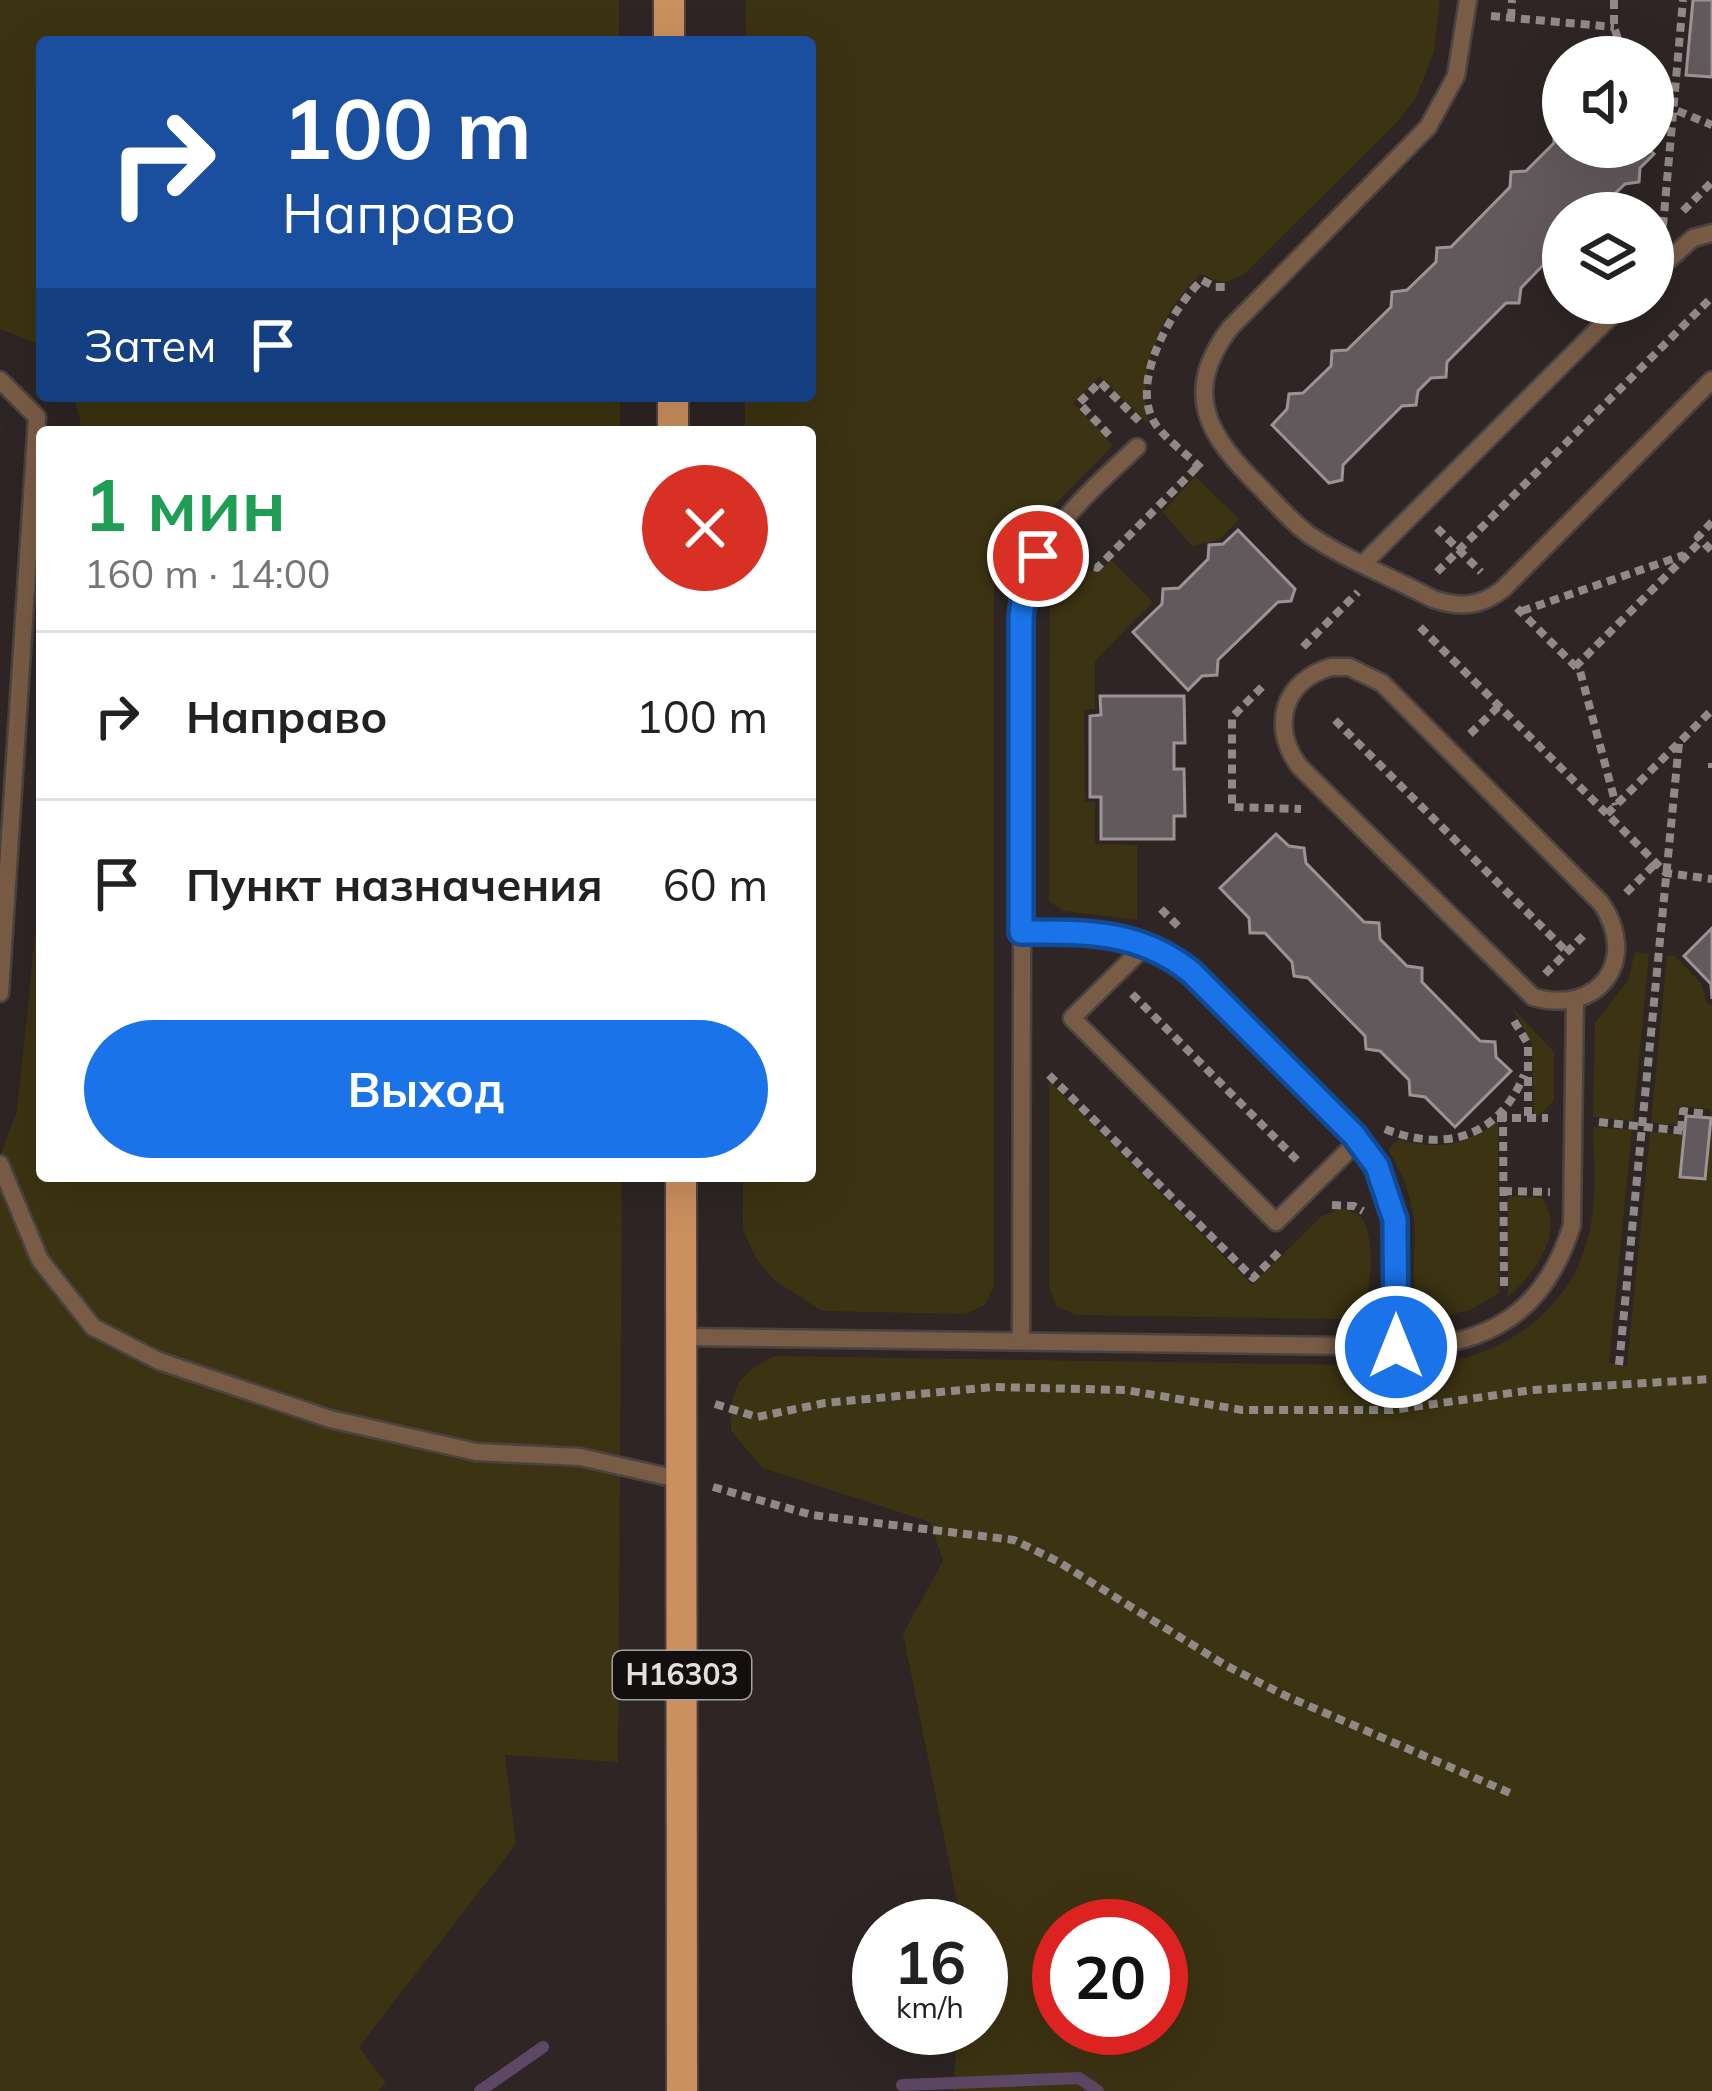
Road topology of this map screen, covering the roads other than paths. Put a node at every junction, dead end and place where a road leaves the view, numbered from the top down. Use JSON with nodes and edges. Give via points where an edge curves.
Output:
{"nodes":[{"id":1,"x":669,"y":0,"type":"edge"},
{"id":2,"x":1468,"y":0,"type":"edge"},
{"id":3,"x":669,"y":36,"type":"edge"},
{"id":4,"x":1712,"y":233,"type":"edge"},
{"id":5,"x":1674,"y":255,"type":"edge"},
{"id":6,"x":1603,"y":324,"type":"edge"},
{"id":7,"x":0,"y":380,"type":"edge"},
{"id":8,"x":1712,"y":380,"type":"edge"},
{"id":9,"x":37,"y":426,"type":"edge"},
{"id":10,"x":36,"y":447,"type":"edge"},
{"id":11,"x":1133,"y":451,"type":"road end"},
{"id":12,"x":1364,"y":564,"type":"junction"},
{"id":13,"x":1021,"y":932,"type":"junction"},
{"id":14,"x":1147,"y":944,"type":"junction"},
{"id":15,"x":0,"y":993,"type":"edge"},
{"id":16,"x":1575,"y":1000,"type":"junction"},
{"id":17,"x":1358,"y":1140,"type":"junction"},
{"id":18,"x":0,"y":1164,"type":"edge"},
{"id":19,"x":681,"y":1182,"type":"edge"},
{"id":20,"x":682,"y":1337,"type":"junction"},
{"id":21,"x":1021,"y":1342,"type":"junction"},
{"id":22,"x":1396,"y":1347,"type":"junction"},
{"id":23,"x":682,"y":1480,"type":"junction"},
{"id":24,"x":682,"y":2091,"type":"edge"}],
"edges":[{"from":1,"to":3,"type":"main road"},
{"from":2,"to":12,"type":"lane","via":[[1461,58],[1439,112],[1230,328],[1206,369],[1207,416],[1230,458],[1308,533]]},
{"from":4,"to":5,"type":"lane"},
{"from":6,"to":12,"type":"lane"},
{"from":7,"to":9,"type":"lane","via":[[38,417]]},
{"from":8,"to":12,"type":"lane","via":[[1500,591],[1453,605]]},
{"from":10,"to":15,"type":"lane"},
{"from":11,"to":13,"type":"lane","via":[[1052,534],[1024,593]]},
{"from":13,"to":14,"type":"lane","via":[[1097,932]]},
{"from":13,"to":21,"type":"lane"},
{"from":14,"to":17,"type":"lane","via":[[1191,972]]},
{"from":14,"to":17,"type":"lane","via":[[1072,1018],[1276,1222]]},
{"from":16,"to":16,"type":"lane","via":[[1611,971],[1611,918],[1382,683],[1349,667],[1299,683],[1282,715],[1282,734],[1299,766],[1518,986],[1550,1002]]},
{"from":16,"to":22,"type":"lane","via":[[1576,1192],[1563,1254],[1530,1303],[1480,1336]]},
{"from":17,"to":22,"type":"lane","via":[[1385,1183],[1395,1220]]},
{"from":18,"to":23,"type":"lane","via":[[40,1261],[93,1327],[158,1361],[371,1429],[476,1452],[580,1457]]},
{"from":19,"to":20,"type":"main road","number":"Н16303"},
{"from":20,"to":21,"type":"lane"},
{"from":20,"to":23,"type":"main road","number":"Н16303"},
{"from":21,"to":22,"type":"lane"},
{"from":23,"to":24,"type":"main road","number":"Н16303"}]}
